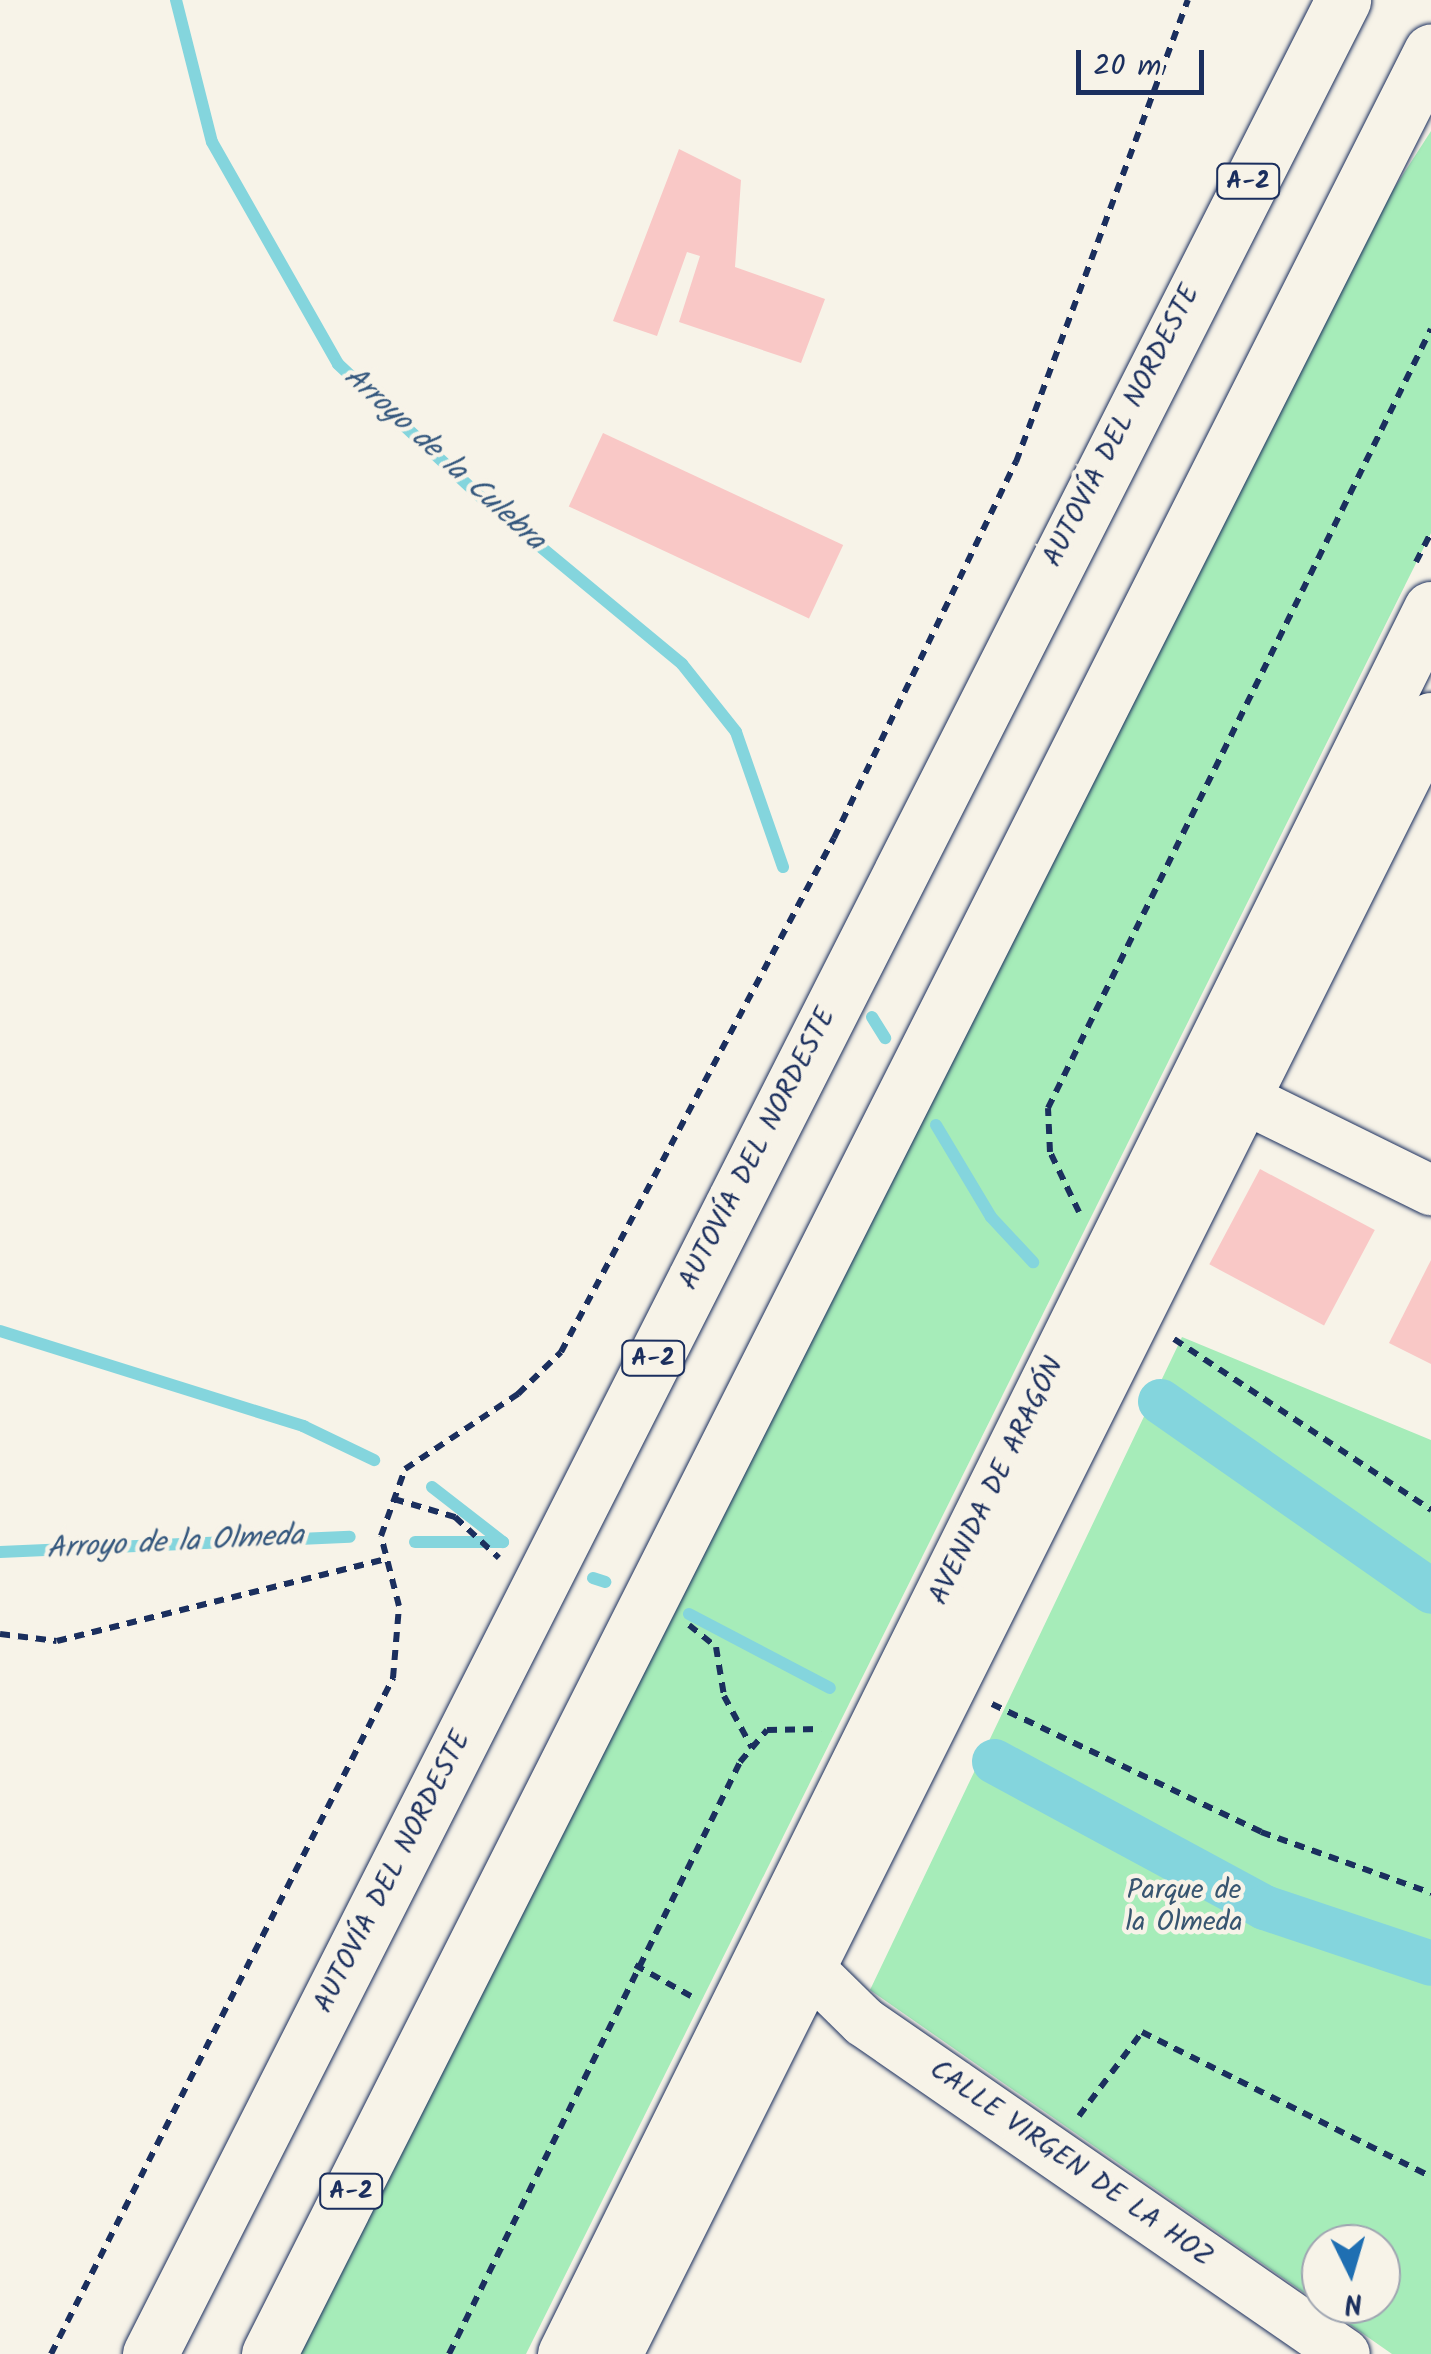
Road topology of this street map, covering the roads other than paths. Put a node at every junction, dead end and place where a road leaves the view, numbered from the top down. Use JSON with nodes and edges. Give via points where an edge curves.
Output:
{"nodes":[{"id":1,"x":1313,"y":0,"type":"edge"},
{"id":2,"x":1342,"y":0,"type":"edge"},
{"id":3,"x":1431,"y":52,"type":"edge"},
{"id":4,"x":1431,"y":131,"type":"edge"},
{"id":5,"x":1154,"y":362,"type":"junction"},
{"id":6,"x":1256,"y":404,"type":"junction"},
{"id":7,"x":1431,"y":608,"type":"edge"},
{"id":8,"x":1431,"y":720,"type":"edge"},
{"id":9,"x":1219,"y":1086,"type":"junction"},
{"id":10,"x":1428,"y":1181,"type":"edge"},
{"id":11,"x":806,"y":1964,"type":"junction"},
{"id":12,"x":150,"y":2354,"type":"edge"},
{"id":13,"x":269,"y":2354,"type":"edge"},
{"id":14,"x":565,"y":2354,"type":"edge"},
{"id":15,"x":614,"y":2354,"type":"edge"},
{"id":16,"x":1345,"y":2354,"type":"edge"}],
"edges":[{"from":1,"to":5,"type":"main road"},
{"from":2,"to":5,"type":"main road","name":"AUTOVÍA DEL NORDESTE","number":"A-2"},
{"from":3,"to":6,"type":"main road","number":"A-2"},
{"from":4,"to":6,"type":"main road"},
{"from":5,"to":12,"type":"main road","name":"AUTOVÍA DEL NORDESTE","number":"A-2"},
{"from":6,"to":13,"type":"main road","number":"A-2"},
{"from":7,"to":9,"type":"main road","name":"AVENIDA DE ARAGÓN"},
{"from":8,"to":9,"type":"main road","name":"AVENIDA DE ARAGÓN"},
{"from":9,"to":10,"type":"street"},
{"from":9,"to":11,"type":"main road","name":"AVENIDA DE ARAGÓN","via":[[1136,1314],[955,1686]]},
{"from":9,"to":14,"type":"main road","name":"AVENIDA DE ARAGÓN"},
{"from":11,"to":15,"type":"main road","name":"AVENIDA DE ARAGÓN"},
{"from":11,"to":16,"type":"street","name":"CALLE VIRGEN DE LA HOZ","via":[[864,2022]]}]}
